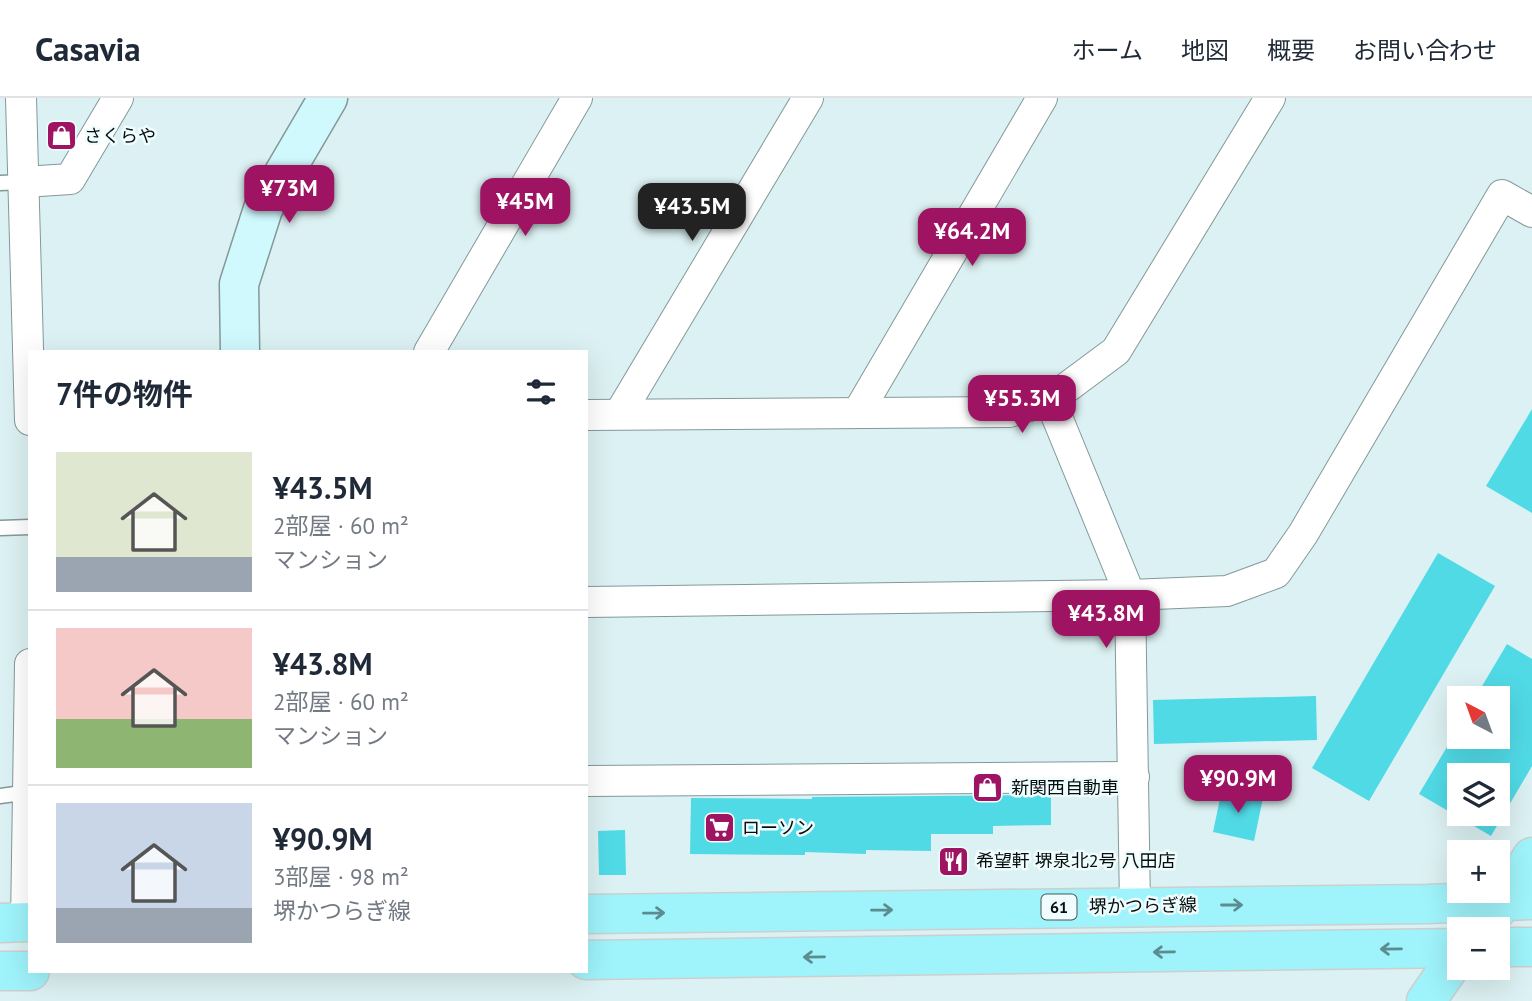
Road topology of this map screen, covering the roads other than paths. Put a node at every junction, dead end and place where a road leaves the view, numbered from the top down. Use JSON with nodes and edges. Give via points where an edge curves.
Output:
{"nodes":[{"id":1,"x":21,"y":98,"type":"edge"},
{"id":2,"x":118,"y":98,"type":"edge"},
{"id":3,"x":328,"y":98,"type":"edge"},
{"id":4,"x":578,"y":98,"type":"edge"},
{"id":5,"x":807,"y":98,"type":"edge"},
{"id":6,"x":1042,"y":98,"type":"edge"},
{"id":7,"x":1265,"y":100,"type":"edge"},
{"id":8,"x":12,"y":183,"type":"edge"},
{"id":9,"x":1532,"y":212,"type":"edge"},
{"id":10,"x":240,"y":350,"type":"edge"},
{"id":11,"x":430,"y":350,"type":"edge"},
{"id":12,"x":28,"y":394,"type":"edge"},
{"id":13,"x":1050,"y":400,"type":"junction"},
{"id":14,"x":858,"y":412,"type":"junction"},
{"id":15,"x":620,"y":413,"type":"junction"},
{"id":16,"x":588,"y":415,"type":"edge"},
{"id":17,"x":28,"y":527,"type":"edge"},
{"id":18,"x":0,"y":528,"type":"edge"},
{"id":19,"x":1130,"y":595,"type":"junction"},
{"id":20,"x":588,"y":602,"type":"edge"},
{"id":21,"x":1134,"y":777,"type":"junction"},
{"id":22,"x":588,"y":781,"type":"edge"},
{"id":23,"x":28,"y":792,"type":"edge"},
{"id":24,"x":0,"y":796,"type":"edge"},
{"id":25,"x":28,"y":805,"type":"edge"},
{"id":26,"x":1532,"y":857,"type":"edge"},
{"id":27,"x":1519,"y":900,"type":"edge"},
{"id":28,"x":1135,"y":906,"type":"junction"},
{"id":29,"x":588,"y":914,"type":"edge"},
{"id":30,"x":1496,"y":917,"type":"edge"},
{"id":31,"x":19,"y":922,"type":"edge"},
{"id":32,"x":1510,"y":947,"type":"edge"},
{"id":33,"x":1532,"y":947,"type":"edge"},
{"id":34,"x":588,"y":960,"type":"edge"},
{"id":35,"x":1446,"y":970,"type":"edge"},
{"id":36,"x":0,"y":971,"type":"edge"},
{"id":37,"x":28,"y":971,"type":"edge"}],
"edges":[{"from":1,"to":8,"type":"street"},
{"from":2,"to":8,"type":"street","via":[[70,179]]},
{"from":3,"to":10,"type":"street","via":[[263,209],[239,284]]},
{"from":4,"to":11,"type":"street"},
{"from":5,"to":15,"type":"street"},
{"from":6,"to":14,"type":"street"},
{"from":7,"to":13,"type":"street","via":[[1116,352]]},
{"from":8,"to":12,"type":"street"},
{"from":9,"to":19,"type":"street","via":[[1502,195],[1276,573],[1227,591]]},
{"from":13,"to":14,"type":"street","via":[[1009,412]]},
{"from":13,"to":19,"type":"street"},
{"from":14,"to":15,"type":"street"},
{"from":15,"to":16,"type":"street"},
{"from":17,"to":18,"type":"lane"},
{"from":19,"to":20,"type":"street"},
{"from":19,"to":21,"type":"street"},
{"from":21,"to":22,"type":"street"},
{"from":21,"to":28,"type":"street"},
{"from":23,"to":24,"type":"lane"},
{"from":25,"to":31,"type":"street"},
{"from":26,"to":27,"type":"main road"},
{"from":28,"to":27,"type":"main road","name":"堺かつらぎ線","number":"61","one_way":true},
{"from":27,"to":30,"type":"main road"},
{"from":29,"to":28,"type":"main road","name":"堺かつらぎ線","number":"61","one_way":true},
{"from":32,"to":33,"type":"main road"},
{"from":35,"to":34,"type":"main road","one_way":true},
{"from":36,"to":37,"type":"main road"}]}
